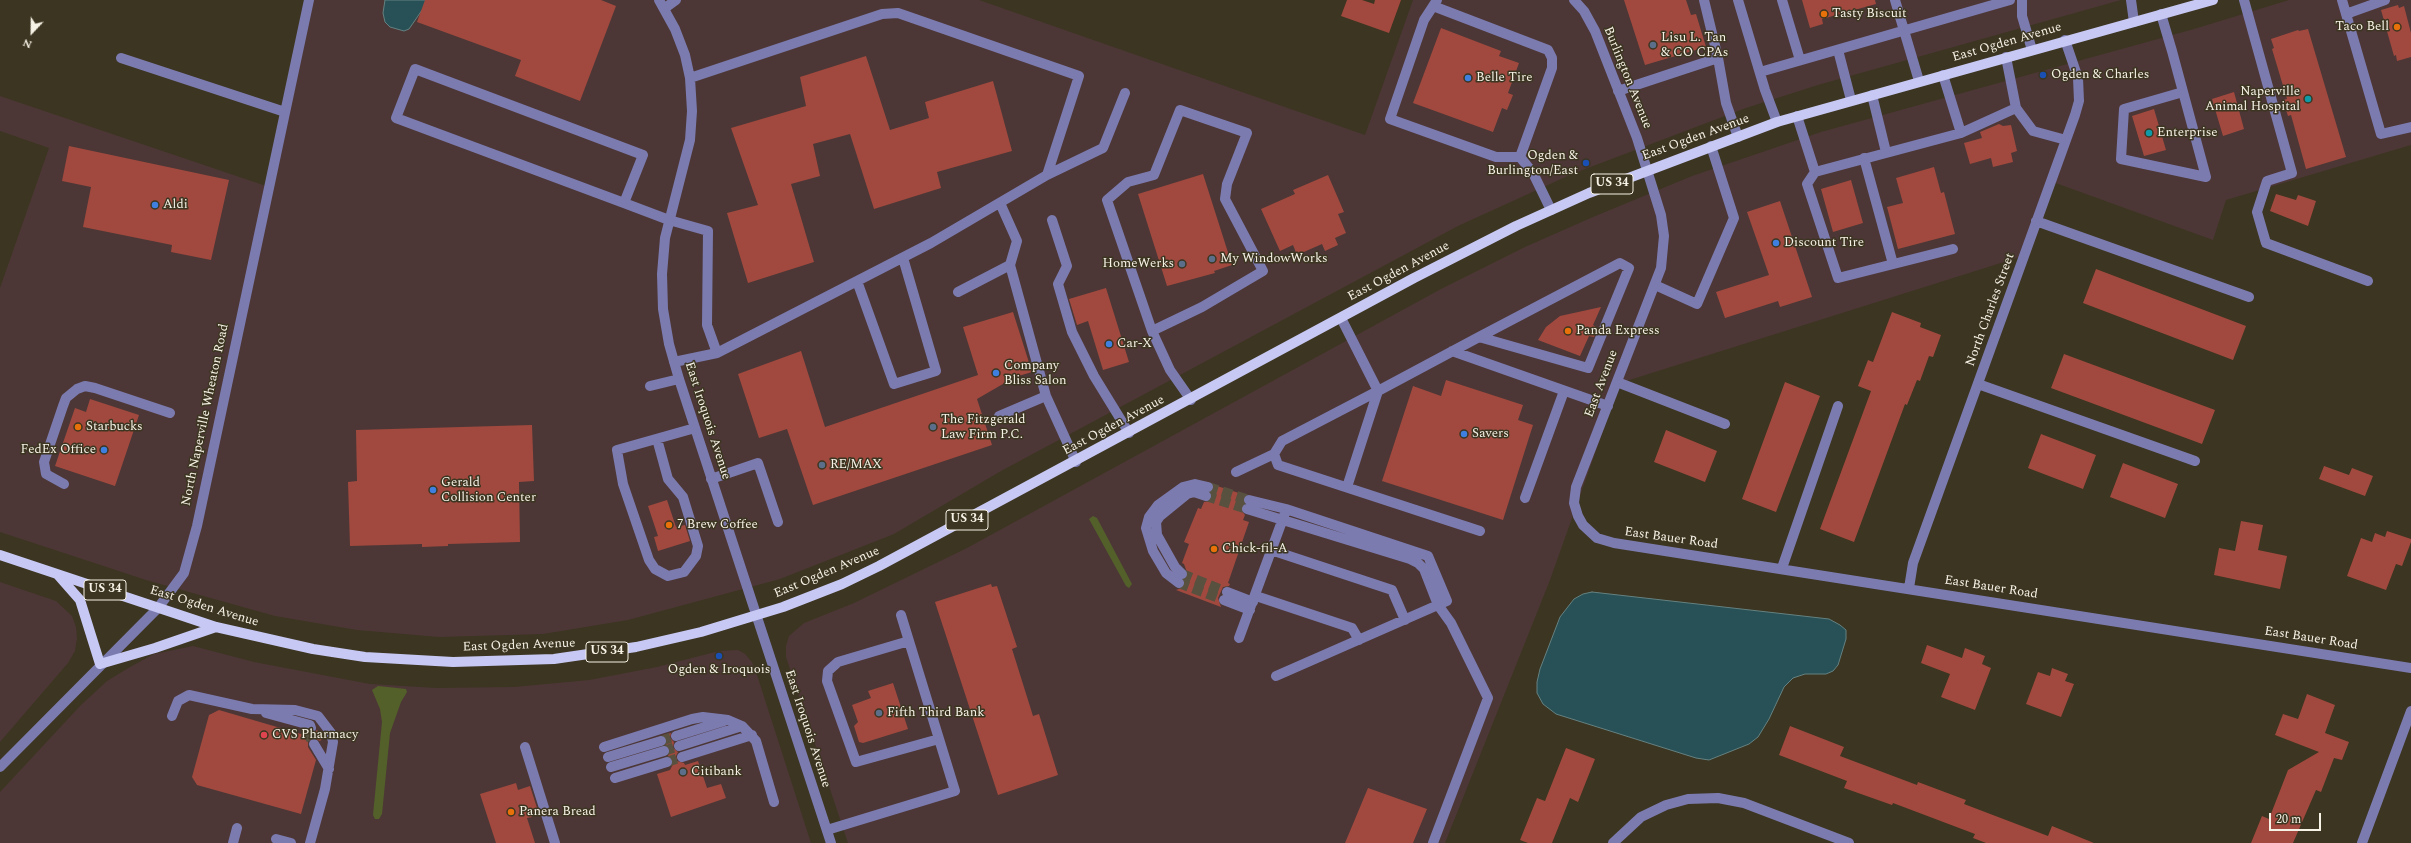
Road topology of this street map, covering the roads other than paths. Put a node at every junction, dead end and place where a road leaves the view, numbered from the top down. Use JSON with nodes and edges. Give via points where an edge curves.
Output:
{"nodes":[{"id":1,"x":309,"y":0,"type":"edge"},
{"id":2,"x":676,"y":0,"type":"edge"},
{"id":3,"x":1574,"y":0,"type":"edge"},
{"id":4,"x":1704,"y":0,"type":"edge"},
{"id":5,"x":1738,"y":0,"type":"edge"},
{"id":6,"x":1782,"y":0,"type":"edge"},
{"id":7,"x":1895,"y":0,"type":"edge"},
{"id":8,"x":2010,"y":0,"type":"edge"},
{"id":9,"x":2022,"y":0,"type":"edge"},
{"id":10,"x":2130,"y":0,"type":"edge"},
{"id":11,"x":2244,"y":0,"type":"edge"},
{"id":12,"x":2342,"y":0,"type":"edge"},
{"id":13,"x":2385,"y":0,"type":"edge"},
{"id":14,"x":2206,"y":1,"type":"edge"},
{"id":15,"x":1435,"y":3,"type":"edge"},
{"id":16,"x":662,"y":4,"type":"edge"},
{"id":17,"x":2161,"y":14,"type":"junction"},
{"id":18,"x":2346,"y":14,"type":"junction"},
{"id":19,"x":2134,"y":22,"type":"junction"},
{"id":20,"x":1904,"y":31,"type":"junction"},
{"id":21,"x":2065,"y":40,"type":"junction"},
{"id":22,"x":1838,"y":50,"type":"junction"},
{"id":23,"x":2032,"y":50,"type":"junction"},
{"id":24,"x":2006,"y":57,"type":"junction"},
{"id":25,"x":121,"y":58,"type":"dead end"},
{"id":26,"x":1718,"y":58,"type":"junction"},
{"id":27,"x":1800,"y":60,"type":"junction"},
{"id":28,"x":1760,"y":72,"type":"junction"},
{"id":29,"x":1943,"y":75,"type":"junction"},
{"id":30,"x":690,"y":78,"type":"junction"},
{"id":31,"x":1919,"y":81,"type":"junction"},
{"id":32,"x":1618,"y":90,"type":"junction"},
{"id":33,"x":2183,"y":92,"type":"junction"},
{"id":34,"x":1125,"y":93,"type":"dead end"},
{"id":35,"x":1872,"y":95,"type":"junction"},
{"id":36,"x":1851,"y":100,"type":"junction"},
{"id":37,"x":2016,"y":108,"type":"junction"},
{"id":38,"x":285,"y":112,"type":"junction"},
{"id":39,"x":1797,"y":116,"type":"junction"},
{"id":40,"x":1777,"y":122,"type":"junction"},
{"id":41,"x":2411,"y":127,"type":"edge"},
{"id":42,"x":1961,"y":133,"type":"junction"},
{"id":43,"x":1738,"y":137,"type":"junction"},
{"id":44,"x":2066,"y":140,"type":"junction"},
{"id":45,"x":1711,"y":146,"type":"junction"},
{"id":46,"x":1886,"y":152,"type":"junction"},
{"id":47,"x":1520,"y":157,"type":"junction"},
{"id":48,"x":1864,"y":158,"type":"junction"},
{"id":49,"x":1648,"y":170,"type":"junction"},
{"id":50,"x":1815,"y":172,"type":"junction"},
{"id":51,"x":1047,"y":176,"type":"junction"},
{"id":52,"x":624,"y":203,"type":"junction"},
{"id":53,"x":1000,"y":203,"type":"junction"},
{"id":54,"x":1551,"y":210,"type":"junction"},
{"id":55,"x":669,"y":220,"type":"junction"},
{"id":56,"x":1052,"y":220,"type":"dead end"},
{"id":57,"x":2036,"y":221,"type":"junction"},
{"id":58,"x":1953,"y":249,"type":"dead end"},
{"id":59,"x":903,"y":258,"type":"junction"},
{"id":60,"x":1893,"y":264,"type":"junction"},
{"id":61,"x":1010,"y":265,"type":"junction"},
{"id":62,"x":858,"y":281,"type":"junction"},
{"id":63,"x":2368,"y":281,"type":"dead end"},
{"id":64,"x":1655,"y":285,"type":"junction"},
{"id":65,"x":958,"y":292,"type":"dead end"},
{"id":66,"x":2248,"y":297,"type":"dead end"},
{"id":67,"x":1341,"y":318,"type":"junction"},
{"id":68,"x":1152,"y":331,"type":"junction"},
{"id":69,"x":1479,"y":337,"type":"junction"},
{"id":70,"x":1452,"y":351,"type":"junction"},
{"id":71,"x":717,"y":353,"type":"junction"},
{"id":72,"x":674,"y":362,"type":"junction"},
{"id":73,"x":679,"y":379,"type":"junction"},
{"id":74,"x":1617,"y":382,"type":"junction"},
{"id":75,"x":1978,"y":384,"type":"junction"},
{"id":76,"x":650,"y":386,"type":"dead end"},
{"id":77,"x":1378,"y":391,"type":"junction"},
{"id":78,"x":1564,"y":391,"type":"junction"},
{"id":79,"x":1046,"y":396,"type":"junction"},
{"id":80,"x":1191,"y":400,"type":"junction"},
{"id":81,"x":1608,"y":406,"type":"junction"},
{"id":82,"x":1838,"y":406,"type":"dead end"},
{"id":83,"x":170,"y":413,"type":"dead end"},
{"id":84,"x":999,"y":416,"type":"dead end"},
{"id":85,"x":1725,"y":424,"type":"dead end"},
{"id":86,"x":695,"y":428,"type":"junction"},
{"id":87,"x":1129,"y":433,"type":"junction"},
{"id":88,"x":657,"y":439,"type":"junction"},
{"id":89,"x":1274,"y":454,"type":"junction"},
{"id":90,"x":2195,"y":461,"type":"dead end"},
{"id":91,"x":1076,"y":462,"type":"junction"},
{"id":92,"x":1236,"y":472,"type":"dead end"},
{"id":93,"x":712,"y":479,"type":"junction"},
{"id":94,"x":64,"y":484,"type":"dead end"},
{"id":95,"x":1348,"y":488,"type":"junction"},
{"id":96,"x":1207,"y":491,"type":"tunnel mouth"},
{"id":97,"x":1525,"y":498,"type":"dead end"},
{"id":98,"x":1248,"y":504,"type":"tunnel mouth"},
{"id":99,"x":1284,"y":514,"type":"junction"},
{"id":100,"x":1578,"y":516,"type":"joint"},
{"id":101,"x":778,"y":522,"type":"dead end"},
{"id":102,"x":1480,"y":531,"type":"dead end"},
{"id":103,"x":1271,"y":550,"type":"junction"},
{"id":104,"x":0,"y":555,"type":"edge"},
{"id":105,"x":1782,"y":568,"type":"junction"},
{"id":106,"x":57,"y":574,"type":"junction"},
{"id":107,"x":1181,"y":579,"type":"tunnel mouth"},
{"id":108,"x":1908,"y":588,"type":"junction"},
{"id":109,"x":1225,"y":596,"type":"tunnel mouth"},
{"id":110,"x":1253,"y":603,"type":"junction"},
{"id":111,"x":1443,"y":603,"type":"junction"},
{"id":112,"x":158,"y":608,"type":"junction"},
{"id":113,"x":902,"y":615,"type":"dead end"},
{"id":114,"x":756,"y":616,"type":"junction"},
{"id":115,"x":1405,"y":620,"type":"junction"},
{"id":116,"x":216,"y":627,"type":"junction"},
{"id":117,"x":1239,"y":638,"type":"dead end"},
{"id":118,"x":1359,"y":640,"type":"junction"},
{"id":119,"x":909,"y":641,"type":"junction"},
{"id":120,"x":100,"y":664,"type":"junction"},
{"id":121,"x":2411,"y":668,"type":"edge"},
{"id":122,"x":1276,"y":676,"type":"dead end"},
{"id":123,"x":252,"y":709,"type":"junction"},
{"id":124,"x":2411,"y":711,"type":"edge"},
{"id":125,"x":172,"y":716,"type":"dead end"},
{"id":126,"x":728,"y":720,"type":"junction"},
{"id":127,"x":742,"y":726,"type":"junction"},
{"id":128,"x":309,"y":729,"type":"tunnel mouth"},
{"id":129,"x":752,"y":735,"type":"junction"},
{"id":130,"x":939,"y":739,"type":"junction"},
{"id":131,"x":662,"y":746,"type":"tunnel mouth"},
{"id":132,"x":524,"y":747,"type":"dead end"},
{"id":133,"x":604,"y":747,"type":"dead end"},
{"id":134,"x":682,"y":757,"type":"tunnel mouth"},
{"id":135,"x":330,"y":758,"type":"junction"},
{"id":136,"x":610,"y":762,"type":"dead end"},
{"id":137,"x":667,"y":762,"type":"tunnel mouth"},
{"id":138,"x":0,"y":767,"type":"edge"},
{"id":139,"x":329,"y":769,"type":"junction"},
{"id":140,"x":615,"y":778,"type":"dead end"},
{"id":141,"x":774,"y":802,"type":"dead end"},
{"id":142,"x":237,"y":828,"type":"dead end"},
{"id":143,"x":826,"y":830,"type":"junction"},
{"id":144,"x":276,"y":839,"type":"dead end"},
{"id":145,"x":233,"y":843,"type":"edge"},
{"id":146,"x":291,"y":843,"type":"edge"},
{"id":147,"x":310,"y":843,"type":"edge"},
{"id":148,"x":555,"y":843,"type":"edge"},
{"id":149,"x":831,"y":843,"type":"edge"},
{"id":150,"x":1433,"y":843,"type":"edge"},
{"id":151,"x":1613,"y":843,"type":"edge"},
{"id":152,"x":1849,"y":843,"type":"edge"},
{"id":153,"x":2362,"y":843,"type":"edge"}],
"edges":[{"from":1,"to":38,"type":"street","name":"North Naperville Wheaton Road"},
{"from":2,"to":16,"type":"street"},
{"from":3,"to":32,"type":"street","name":"Burlington Avenue","via":[[1584,11],[1595,31]]},
{"from":4,"to":26,"type":"street"},
{"from":5,"to":28,"type":"street"},
{"from":6,"to":27,"type":"street"},
{"from":7,"to":20,"type":"street"},
{"from":8,"to":20,"type":"street"},
{"from":9,"to":23,"type":"street","via":[[2022,16]]},
{"from":10,"to":19,"type":"street"},
{"from":11,"to":63,"type":"street","via":[[2292,173],[2267,181],[2257,212],[2266,243]]},
{"from":12,"to":18,"type":"street"},
{"from":13,"to":18,"type":"street"},
{"from":14,"to":17,"type":"main road","name":"East Ogden Avenue","number":"US 34"},
{"from":15,"to":47,"type":"street","via":[[1548,50],[1552,58],[1552,68]]},
{"from":15,"to":47,"type":"street","via":[[1424,20],[1390,119],[1496,157]]},
{"from":16,"to":30,"type":"street","name":"East Iroquois Avenue","via":[[685,55]]},
{"from":17,"to":19,"type":"main road","name":"East Ogden Avenue","number":"US 34"},
{"from":17,"to":33,"type":"street"},
{"from":18,"to":41,"type":"street","via":[[2381,134]]},
{"from":19,"to":21,"type":"main road","name":"East Ogden Avenue","number":"US 34"},
{"from":20,"to":22,"type":"street"},
{"from":20,"to":31,"type":"street"},
{"from":21,"to":23,"type":"main road","name":"East Ogden Avenue","number":"US 34"},
{"from":21,"to":44,"type":"street","name":"North Charles Street","via":[[2078,78],[2079,92],[2079,101]]},
{"from":22,"to":27,"type":"street"},
{"from":22,"to":36,"type":"street"},
{"from":23,"to":24,"type":"main road","name":"East Ogden Avenue","number":"US 34"},
{"from":24,"to":29,"type":"main road","name":"East Ogden Avenue","number":"US 34"},
{"from":24,"to":37,"type":"street"},
{"from":25,"to":38,"type":"street"},
{"from":26,"to":32,"type":"street"},
{"from":26,"to":43,"type":"street","via":[[1726,103]]},
{"from":27,"to":28,"type":"street"},
{"from":28,"to":40,"type":"street"},
{"from":29,"to":31,"type":"main road","name":"East Ogden Avenue","number":"US 34"},
{"from":29,"to":42,"type":"street"},
{"from":30,"to":51,"type":"street","via":[[882,14],[898,13],[1079,76]]},
{"from":30,"to":55,"type":"street","name":"East Iroquois Avenue","via":[[690,140]]},
{"from":31,"to":35,"type":"main road","name":"East Ogden Avenue","number":"US 34"},
{"from":32,"to":49,"type":"street","name":"Burlington Avenue"},
{"from":33,"to":33,"type":"street","via":[[2206,177],[2120,158],[2124,109]]},
{"from":34,"to":51,"type":"street","via":[[1104,148]]},
{"from":35,"to":36,"type":"main road","name":"East Ogden Avenue","number":"US 34"},
{"from":35,"to":46,"type":"street"},
{"from":36,"to":39,"type":"main road","name":"East Ogden Avenue","number":"US 34"},
{"from":37,"to":42,"type":"street"},
{"from":37,"to":44,"type":"street","via":[[2033,131]]},
{"from":38,"to":112,"type":"street","name":"North Naperville Wheaton Road","via":[[184,573]]},
{"from":39,"to":40,"type":"main road","name":"East Ogden Avenue","number":"US 34"},
{"from":39,"to":50,"type":"street"},
{"from":40,"to":43,"type":"main road","name":"East Ogden Avenue","number":"US 34"},
{"from":42,"to":46,"type":"street"},
{"from":43,"to":45,"type":"main road","name":"East Ogden Avenue","number":"US 34"},
{"from":44,"to":57,"type":"street","name":"North Charles Street"},
{"from":45,"to":49,"type":"main road","name":"East Ogden Avenue","number":"US 34"},
{"from":45,"to":64,"type":"street","via":[[1734,218],[1697,304]]},
{"from":46,"to":48,"type":"street"},
{"from":47,"to":54,"type":"street","via":[[1533,173]]},
{"from":48,"to":50,"type":"street"},
{"from":48,"to":60,"type":"street"},
{"from":49,"to":54,"type":"main road","name":"East Ogden Avenue","number":"US 34"},
{"from":49,"to":64,"type":"street","name":"East Avenue","via":[[1664,236],[1664,252]]},
{"from":50,"to":60,"type":"street","via":[[1807,184],[1838,278]]},
{"from":51,"to":53,"type":"street"},
{"from":52,"to":52,"type":"street","via":[[396,118],[416,69],[643,155]]},
{"from":52,"to":55,"type":"street"},
{"from":53,"to":59,"type":"street"},
{"from":53,"to":61,"type":"street","via":[[1017,241]]},
{"from":54,"to":67,"type":"main road","name":"East Ogden Avenue","number":"US 34"},
{"from":55,"to":71,"type":"street","via":[[708,231],[707,325]]},
{"from":55,"to":72,"type":"street","name":"East Iroquois Avenue","via":[[662,274],[663,309]]},
{"from":56,"to":87,"type":"street","via":[[1067,266],[1058,284],[1072,332],[1094,376]]},
{"from":57,"to":66,"type":"street"},
{"from":57,"to":75,"type":"street","name":"North Charles Street"},
{"from":58,"to":60,"type":"street"},
{"from":59,"to":62,"type":"street"},
{"from":59,"to":62,"type":"street","via":[[936,371],[894,384]]},
{"from":61,"to":65,"type":"street"},
{"from":61,"to":79,"type":"street"},
{"from":62,"to":71,"type":"street"},
{"from":64,"to":74,"type":"street","name":"East Avenue"},
{"from":67,"to":77,"type":"street"},
{"from":67,"to":80,"type":"main road","name":"East Ogden Avenue","number":"US 34"},
{"from":68,"to":68,"type":"street","via":[[1107,200],[1128,182],[1154,175],[1180,110],[1247,133],[1227,184],[1225,199],[1263,271],[1202,307]]},
{"from":68,"to":80,"type":"street","via":[[1170,370]]},
{"from":69,"to":69,"type":"street","via":[[1620,263],[1629,268],[1588,368]]},
{"from":69,"to":70,"type":"street"},
{"from":70,"to":77,"type":"street"},
{"from":70,"to":78,"type":"street"},
{"from":71,"to":72,"type":"street"},
{"from":72,"to":73,"type":"street","name":"East Iroquois Avenue"},
{"from":73,"to":76,"type":"street"},
{"from":73,"to":86,"type":"street","name":"East Iroquois Avenue"},
{"from":74,"to":81,"type":"street","name":"East Avenue"},
{"from":74,"to":85,"type":"street"},
{"from":75,"to":90,"type":"street"},
{"from":75,"to":108,"type":"street","name":"North Charles Street","via":[[1913,563]]},
{"from":77,"to":89,"type":"street","via":[[1282,441]]},
{"from":77,"to":95,"type":"street"},
{"from":78,"to":81,"type":"street"},
{"from":78,"to":97,"type":"street"},
{"from":79,"to":84,"type":"street"},
{"from":79,"to":91,"type":"street"},
{"from":80,"to":87,"type":"main road","name":"East Ogden Avenue","number":"US 34"},
{"from":81,"to":100,"type":"street","name":"East Avenue","via":[[1576,487],[1574,502]]},
{"from":82,"to":105,"type":"street"},
{"from":83,"to":94,"type":"street","via":[[95,388],[77,388],[66,398],[44,462],[46,474]]},
{"from":86,"to":88,"type":"street"},
{"from":86,"to":93,"type":"street","name":"East Iroquois Avenue"},
{"from":87,"to":91,"type":"main road","name":"East Ogden Avenue","number":"US 34"},
{"from":88,"to":88,"type":"street","via":[[617,450],[623,484],[649,560],[655,569],[668,576],[684,572],[696,556],[698,546],[683,497],[668,479]]},
{"from":89,"to":92,"type":"street"},
{"from":89,"to":95,"type":"street","via":[[1278,465]]},
{"from":91,"to":114,"type":"main road","name":"East Ogden Avenue","number":"US 34","via":[[842,584]]},
{"from":93,"to":101,"type":"street","via":[[758,463]]},
{"from":93,"to":114,"type":"street","name":"East Iroquois Avenue"},
{"from":95,"to":102,"type":"street"},
{"from":96,"to":107,"type":"street","via":[[1195,484],[1183,486],[1158,505],[1149,517],[1147,532],[1153,551],[1166,573]]},
{"from":98,"to":99,"type":"street"},
{"from":99,"to":103,"type":"street"},
{"from":99,"to":111,"type":"street","via":[[1418,563]]},
{"from":100,"to":105,"type":"street","name":"East Bauer Road","via":[[1583,525],[1597,538],[1614,544]]},
{"from":103,"to":110,"type":"street"},
{"from":103,"to":115,"type":"street","via":[[1392,590]]},
{"from":104,"to":106,"type":"main road","name":"East Ogden Avenue","number":"US 34"},
{"from":105,"to":108,"type":"street","name":"East Bauer Road"},
{"from":106,"to":112,"type":"main road","name":"East Ogden Avenue","number":"US 34"},
{"from":106,"to":120,"type":"main road","via":[[80,600]]},
{"from":108,"to":121,"type":"street","name":"East Bauer Road"},
{"from":109,"to":110,"type":"street"},
{"from":110,"to":117,"type":"street"},
{"from":110,"to":118,"type":"street","via":[[1352,628]]},
{"from":111,"to":115,"type":"street"},
{"from":111,"to":150,"type":"street","via":[[1488,698]]},
{"from":112,"to":116,"type":"main road","name":"East Ogden Avenue","number":"US 34"},
{"from":112,"to":120,"type":"street","name":"North Naperville Wheaton Road"},
{"from":113,"to":119,"type":"street"},
{"from":114,"to":116,"type":"main road","name":"East Ogden Avenue","number":"US 34","via":[[701,632],[582,657],[507,662],[454,662],[359,656],[306,648]]},
{"from":114,"to":143,"type":"street","name":"East Iroquois Avenue"},
{"from":115,"to":118,"type":"street"},
{"from":116,"to":120,"type":"main road"},
{"from":118,"to":122,"type":"street"},
{"from":119,"to":130,"type":"street"},
{"from":119,"to":130,"type":"street","via":[[838,662],[828,671],[827,681],[856,762]]},
{"from":120,"to":138,"type":"street","name":"North Naperville Wheaton Road"},
{"from":123,"to":125,"type":"street","via":[[189,694],[178,701]]},
{"from":123,"to":128,"type":"street","via":[[310,725]]},
{"from":123,"to":135,"type":"street","via":[[295,710],[318,716],[331,733],[333,742]]},
{"from":124,"to":153,"type":"street"},
{"from":126,"to":127,"type":"street"},
{"from":126,"to":127,"type":"street","via":[[677,741]]},
{"from":126,"to":133,"type":"street","via":[[692,718]]},
{"from":127,"to":129,"type":"street"},
{"from":129,"to":134,"type":"street"},
{"from":129,"to":141,"type":"street"},
{"from":130,"to":143,"type":"street","via":[[955,791]]},
{"from":131,"to":136,"type":"street"},
{"from":132,"to":148,"type":"street"},
{"from":135,"to":139,"type":"street"},
{"from":135,"to":139,"type":"street","via":[[317,742]]},
{"from":137,"to":140,"type":"street"},
{"from":139,"to":147,"type":"street"},
{"from":142,"to":145,"type":"street"},
{"from":143,"to":149,"type":"street","name":"East Iroquois Avenue"},
{"from":144,"to":146,"type":"street"},
{"from":151,"to":152,"type":"street","via":[[1641,817],[1666,805],[1688,799],[1718,798],[1744,803]]}]}
